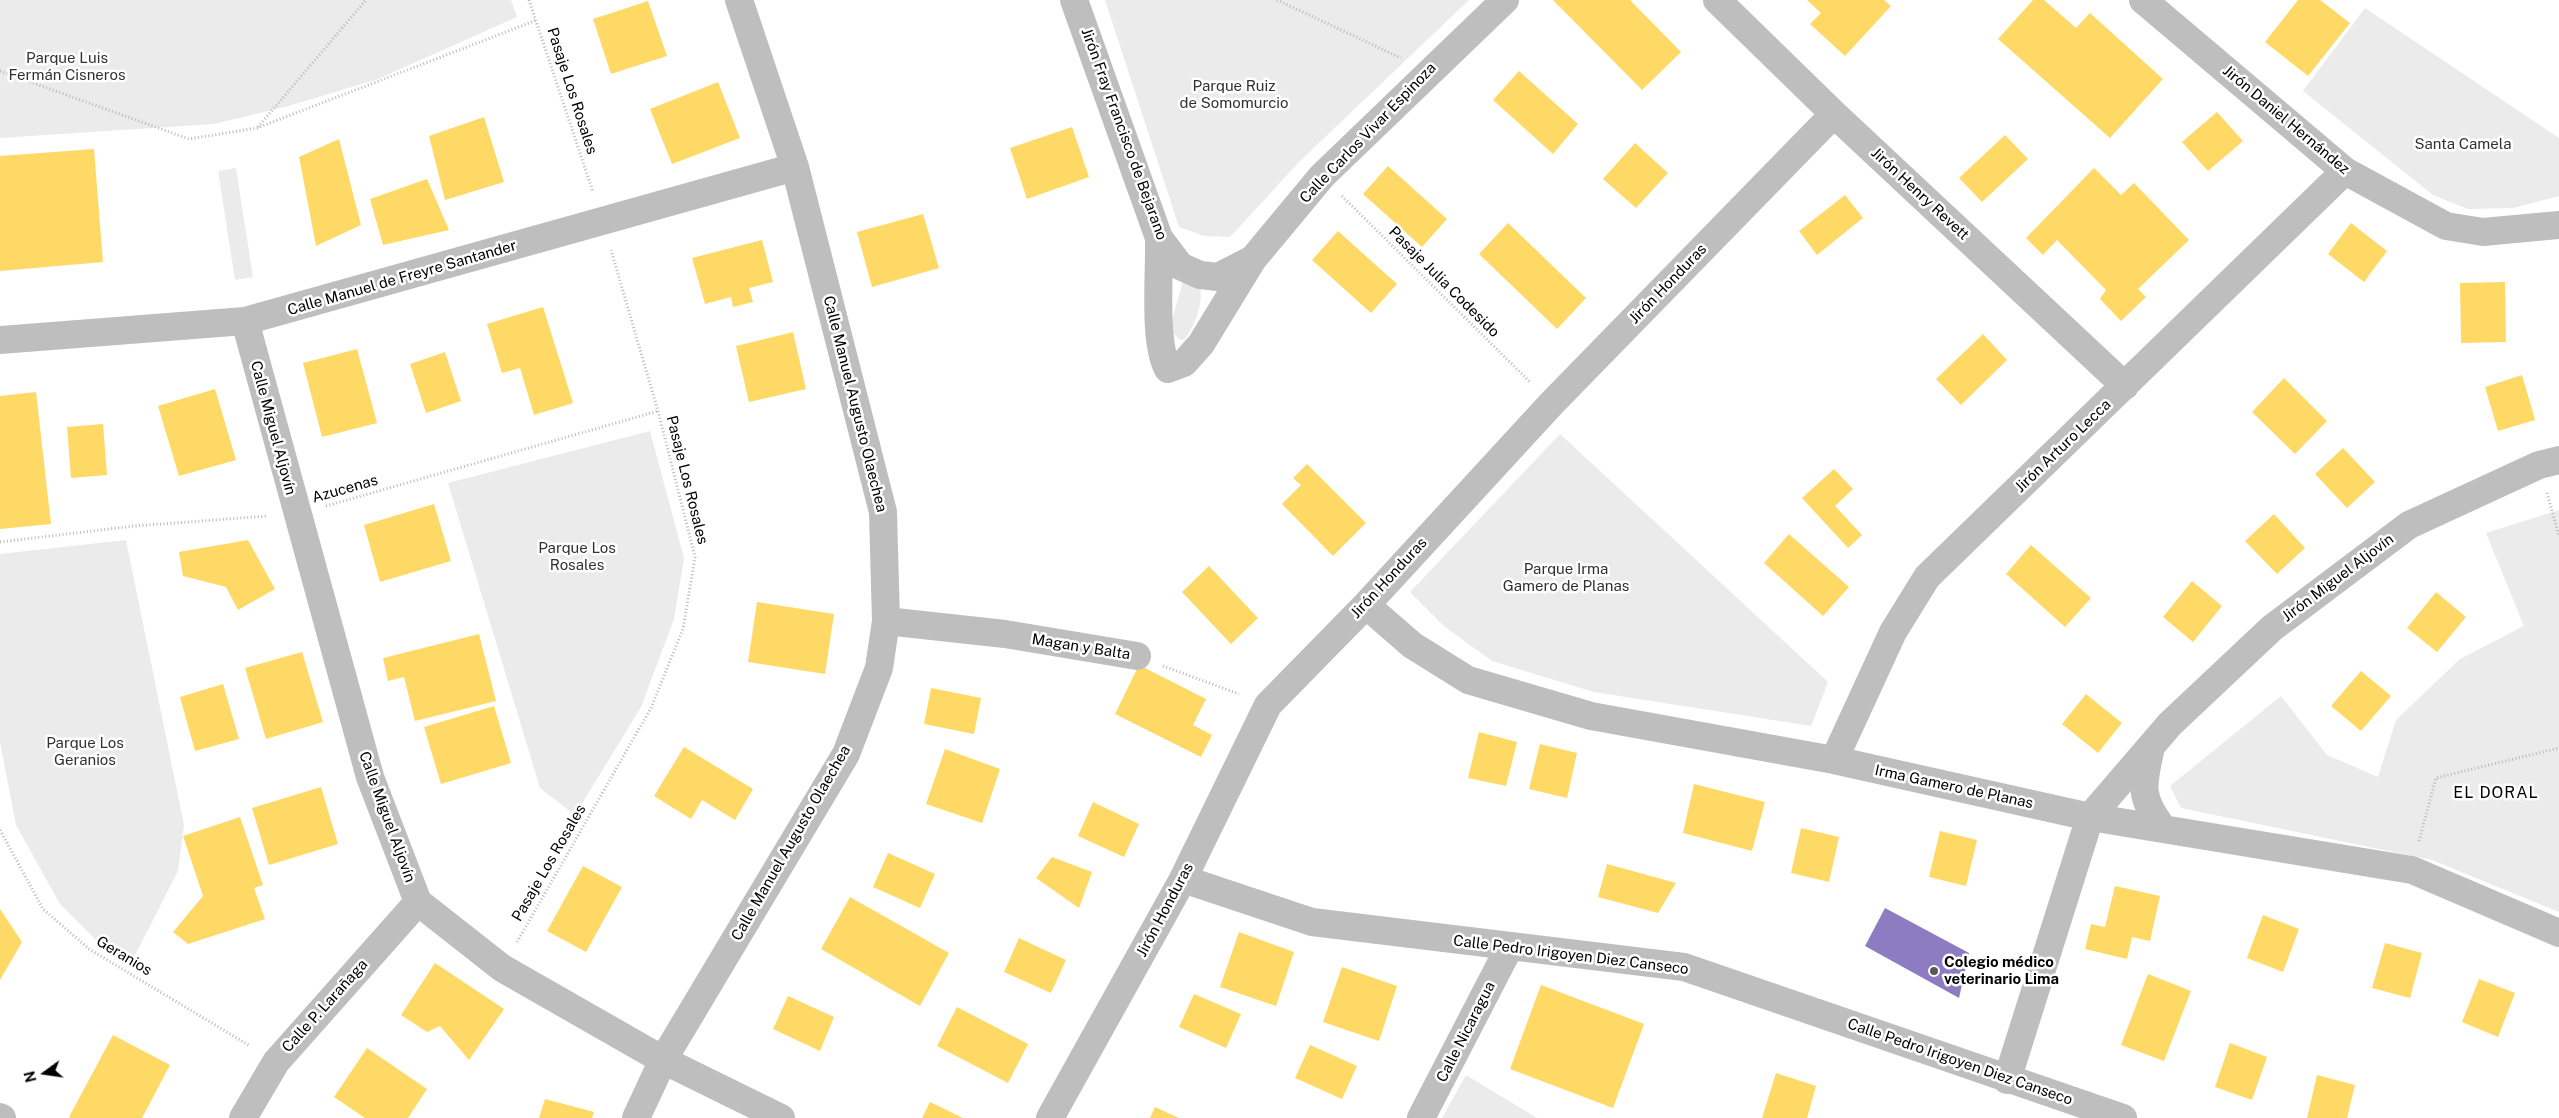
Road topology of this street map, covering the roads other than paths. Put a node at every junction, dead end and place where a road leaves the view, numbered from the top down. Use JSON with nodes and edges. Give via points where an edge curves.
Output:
{"nodes":[{"id":1,"x":739,"y":0,"type":"edge"},
{"id":2,"x":1074,"y":0,"type":"edge"},
{"id":3,"x":1505,"y":0,"type":"edge"},
{"id":4,"x":1717,"y":0,"type":"edge"},
{"id":5,"x":2143,"y":0,"type":"edge"},
{"id":6,"x":1834,"y":114,"type":"junction"},
{"id":7,"x":795,"y":167,"type":"junction"},
{"id":8,"x":2345,"y":171,"type":"junction"},
{"id":9,"x":2559,"y":225,"type":"edge"},
{"id":10,"x":1159,"y":238,"type":"junction"},
{"id":11,"x":1253,"y":258,"type":"junction"},
{"id":12,"x":1180,"y":266,"type":"joint"},
{"id":13,"x":245,"y":322,"type":"junction"},
{"id":14,"x":0,"y":340,"type":"edge"},
{"id":15,"x":2125,"y":386,"type":"junction"},
{"id":16,"x":2549,"y":463,"type":"edge"},
{"id":17,"x":1366,"y":605,"type":"junction"},
{"id":18,"x":886,"y":621,"type":"junction"},
{"id":19,"x":1137,"y":656,"type":"road end"},
{"id":20,"x":2151,"y":746,"type":"junction"},
{"id":21,"x":1834,"y":760,"type":"junction"},
{"id":22,"x":2090,"y":816,"type":"junction"},
{"id":23,"x":2162,"y":827,"type":"junction"},
{"id":24,"x":1183,"y":879,"type":"junction"},
{"id":25,"x":418,"y":902,"type":"junction"},
{"id":26,"x":2559,"y":933,"type":"edge"},
{"id":27,"x":1510,"y":946,"type":"junction"},
{"id":28,"x":663,"y":1060,"type":"junction"},
{"id":29,"x":2007,"y":1080,"type":"junction"},
{"id":30,"x":243,"y":1118,"type":"edge"},
{"id":31,"x":636,"y":1118,"type":"edge"},
{"id":32,"x":781,"y":1118,"type":"edge"},
{"id":33,"x":1050,"y":1118,"type":"edge"},
{"id":34,"x":1421,"y":1118,"type":"edge"},
{"id":35,"x":2123,"y":1118,"type":"edge"}],
"edges":[{"from":1,"to":7,"type":"street","name":"Calle Manuel Augusto Olaechea"},
{"from":2,"to":10,"type":"street","name":"Jirón Fray Francisco de Bejarano"},
{"from":3,"to":11,"type":"street","name":"Calle Carlos Vivar Espinoza","via":[[1322,176]]},
{"from":4,"to":6,"type":"street","name":"Jirón Henry Revett"},
{"from":5,"to":8,"type":"street","name":"Jirón Daniel Hernández"},
{"from":6,"to":15,"type":"street","name":"Jirón Henry Revett"},
{"from":6,"to":17,"type":"street","name":"Jirón Honduras","via":[[1552,403]]},
{"from":7,"to":13,"type":"street","name":"Calle Manuel de Freyre Santander"},
{"from":7,"to":18,"type":"street","name":"Calle Manuel Augusto Olaechea","via":[[883,512]]},
{"from":8,"to":9,"type":"street","name":"Jirón Daniel Hernández","via":[[2446,226],[2483,232]]},
{"from":8,"to":15,"type":"street","name":"Jirón Arturo Lecca"},
{"from":10,"to":11,"type":"street","via":[[1162,359],[1168,369],[1184,363],[1201,344]]},
{"from":10,"to":12,"type":"street","name":"Jirón Fray Francisco de Bejarano"},
{"from":11,"to":12,"type":"street","name":"Calle Carlos Vivar Espinoza","via":[[1218,277],[1200,275]]},
{"from":13,"to":14,"type":"street","name":"Calle Manuel de Freyre Santander"},
{"from":13,"to":25,"type":"street","name":"Calle Miguel Aljovín","via":[[370,777]]},
{"from":15,"to":21,"type":"street","name":"Jirón Arturo Lecca","via":[[1927,577],[1893,632]]},
{"from":16,"to":20,"type":"street","name":"Jirón Miguel Aljovín","via":[[2409,525],[2272,628]]},
{"from":17,"to":21,"type":"street","name":"Irma Gamero de Planas","via":[[1412,645],[1468,680],[1591,716]]},
{"from":17,"to":24,"type":"street","name":"Jirón Honduras","via":[[1268,704]]},
{"from":18,"to":19,"type":"street","name":"Magan y Balta","via":[[1005,634]]},
{"from":18,"to":28,"type":"street","name":"Calle Manuel Augusto Olaechea","via":[[879,668],[846,754]]},
{"from":20,"to":22,"type":"street","name":"Jirón Miguel Aljovín"},
{"from":20,"to":23,"type":"street","via":[[2143,790],[2151,813]]},
{"from":21,"to":22,"type":"street","name":"Irma Gamero de Planas"},
{"from":22,"to":23,"type":"street","name":"Irma Gamero de Planas"},
{"from":22,"to":29,"type":"street","name":"Jirón Miguel Aljovín"},
{"from":23,"to":26,"type":"street","name":"Irma Gamero de Planas","via":[[2412,870]]},
{"from":24,"to":27,"type":"street","name":"Calle Pedro Irigoyen Diez Canseco","via":[[1312,922]]},
{"from":24,"to":33,"type":"street","name":"Jirón Honduras"},
{"from":25,"to":28,"type":"street","name":"Calle Miguel Aljovín","via":[[502,968]]},
{"from":25,"to":30,"type":"street","name":"Calle P. Larañaga","via":[[276,1062]]},
{"from":27,"to":29,"type":"street","name":"Calle Pedro Irigoyen Diez Canseco","via":[[1684,967]]},
{"from":27,"to":34,"type":"street","name":"Calle Nicaragua"},
{"from":28,"to":31,"type":"street","name":"Calle Manuel Augusto Olaechea"},
{"from":28,"to":32,"type":"street","name":"Calle Miguel Aljovín"},
{"from":29,"to":35,"type":"street","name":"Calle Pedro Irigoyen Diez Canseco"}]}
